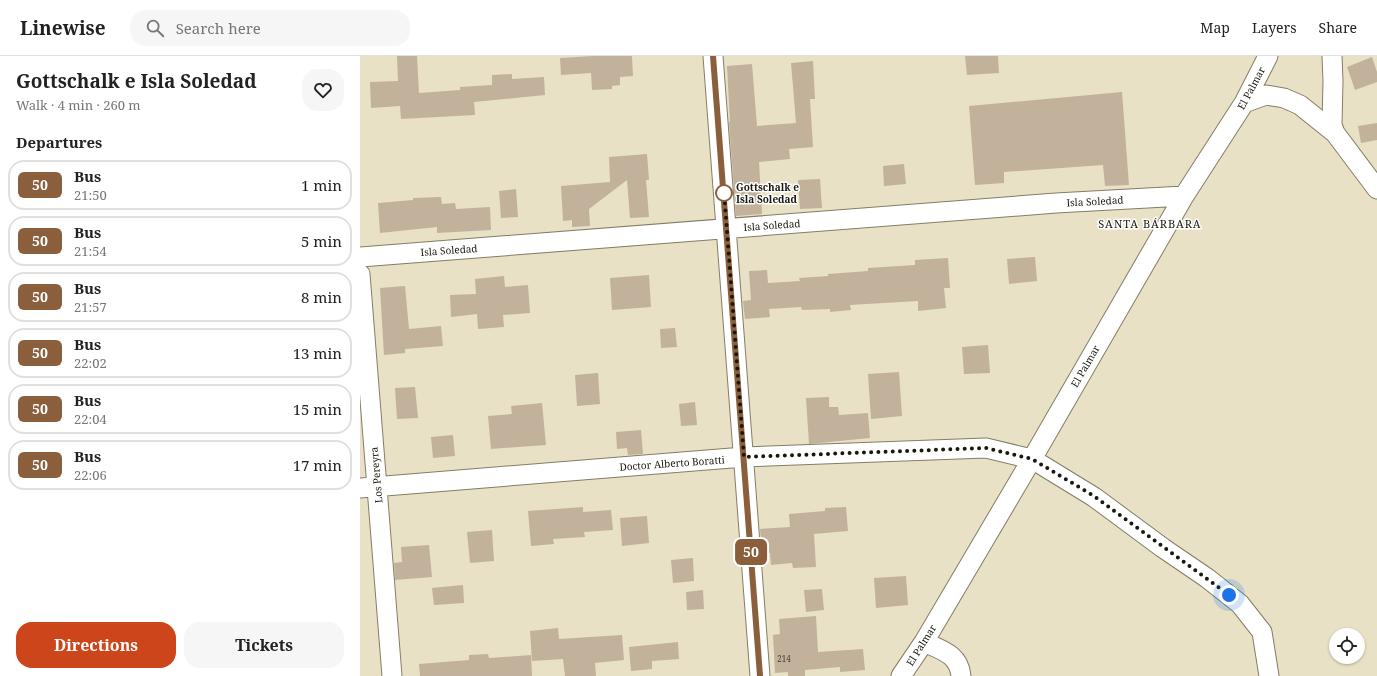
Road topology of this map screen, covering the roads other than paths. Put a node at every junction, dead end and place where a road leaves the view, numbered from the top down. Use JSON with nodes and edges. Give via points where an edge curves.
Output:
{"nodes":[{"id":1,"x":713,"y":56,"type":"edge"},
{"id":2,"x":1268,"y":56,"type":"edge"},
{"id":3,"x":1332,"y":56,"type":"edge"},
{"id":4,"x":1244,"y":103,"type":"junction"},
{"id":5,"x":1335,"y":133,"type":"junction"},
{"id":6,"x":1377,"y":190,"type":"edge"},
{"id":7,"x":1184,"y":196,"type":"junction"},
{"id":8,"x":726,"y":228,"type":"junction"},
{"id":9,"x":360,"y":257,"type":"edge"},
{"id":10,"x":360,"y":274,"type":"edge"},
{"id":11,"x":744,"y":457,"type":"junction"},
{"id":12,"x":1032,"y":459,"type":"junction"},
{"id":13,"x":368,"y":487,"type":"edge"},
{"id":14,"x":924,"y":642,"type":"junction"},
{"id":15,"x":392,"y":676,"type":"edge"},
{"id":16,"x":760,"y":676,"type":"edge"},
{"id":17,"x":901,"y":676,"type":"edge"},
{"id":18,"x":962,"y":676,"type":"edge"},
{"id":19,"x":1269,"y":676,"type":"edge"}],
"edges":[{"from":1,"to":8,"type":"street"},
{"from":2,"to":4,"type":"street","name":"El Palmar"},
{"from":3,"to":5,"type":"street","via":[[1332,125]]},
{"from":4,"to":5,"type":"street","via":[[1266,95],[1284,98],[1300,105]]},
{"from":4,"to":7,"type":"street","name":"El Palmar"},
{"from":5,"to":6,"type":"street"},
{"from":7,"to":8,"type":"street","name":"Isla Soledad"},
{"from":7,"to":12,"type":"street","name":"El Palmar"},
{"from":8,"to":9,"type":"street","name":"Isla Soledad"},
{"from":8,"to":11,"type":"street"},
{"from":10,"to":13,"type":"street","name":"Los Pereyra"},
{"from":11,"to":12,"type":"street","name":"Doctor Alberto Boratti","via":[[986,448]]},
{"from":11,"to":13,"type":"street","name":"Doctor Alberto Boratti"},
{"from":11,"to":16,"type":"street"},
{"from":12,"to":14,"type":"street","name":"El Palmar"},
{"from":12,"to":19,"type":"street","name":"Doctor Alberto Boratti","via":[[1094,496],[1240,604],[1262,632]]},
{"from":13,"to":15,"type":"street","name":"Los Pereyra"},
{"from":14,"to":17,"type":"street","name":"El Palmar"},
{"from":14,"to":18,"type":"street","via":[[953,656]]}]}
